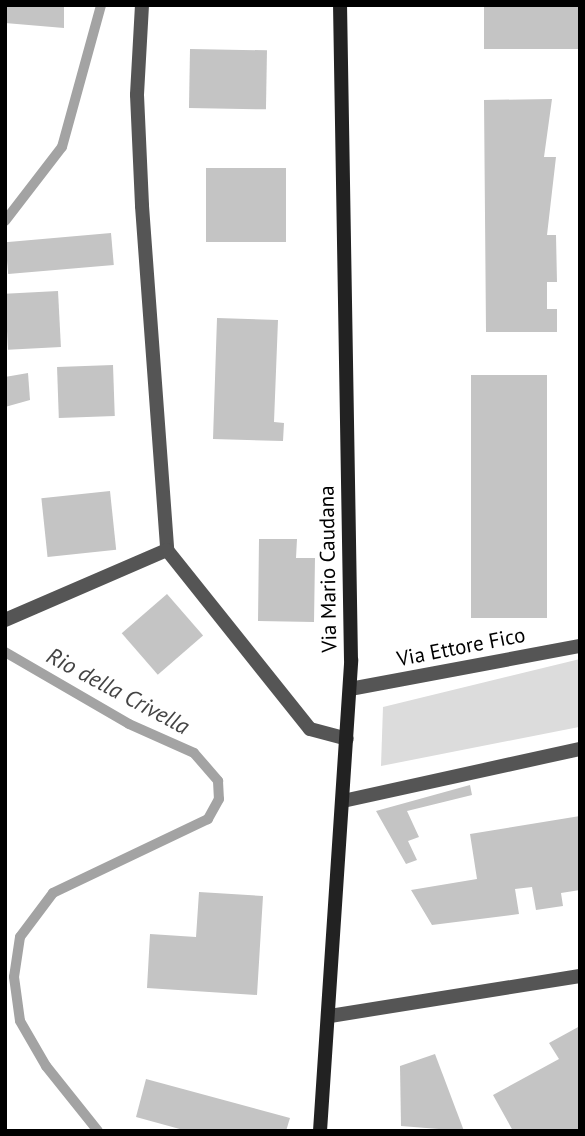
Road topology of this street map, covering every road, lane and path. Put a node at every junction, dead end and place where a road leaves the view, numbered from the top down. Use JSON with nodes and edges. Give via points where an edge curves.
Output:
{"nodes":[{"id":1,"x":142,"y":5,"type":"edge"},
{"id":2,"x":340,"y":5,"type":"edge"},
{"id":3,"x":167,"y":550,"type":"junction"},
{"id":4,"x":6,"y":620,"type":"edge"},
{"id":5,"x":580,"y":646,"type":"edge"},
{"id":6,"x":350,"y":689,"type":"junction"},
{"id":7,"x":347,"y":739,"type":"junction"},
{"id":8,"x":580,"y":749,"type":"edge"},
{"id":9,"x":343,"y":801,"type":"junction"},
{"id":10,"x":580,"y":976,"type":"edge"},
{"id":11,"x":330,"y":1016,"type":"junction"},
{"id":12,"x":321,"y":1128,"type":"edge"}],
"edges":[{"from":1,"to":3,"type":"street","via":[[141,192]]},
{"from":2,"to":6,"type":"main road","name":"Via Mario Caudana"},
{"from":3,"to":4,"type":"street"},
{"from":3,"to":7,"type":"street","via":[[310,729]]},
{"from":5,"to":6,"type":"street","name":"Via Ettore Fico"},
{"from":6,"to":7,"type":"main road","name":"Via Mario Caudana"},
{"from":7,"to":9,"type":"main road","name":"Via Mario Caudana"},
{"from":8,"to":9,"type":"street"},
{"from":9,"to":11,"type":"main road","name":"Via Mario Caudana"},
{"from":10,"to":11,"type":"street"},
{"from":11,"to":12,"type":"main road","name":"Via Mario Caudana"}]}
